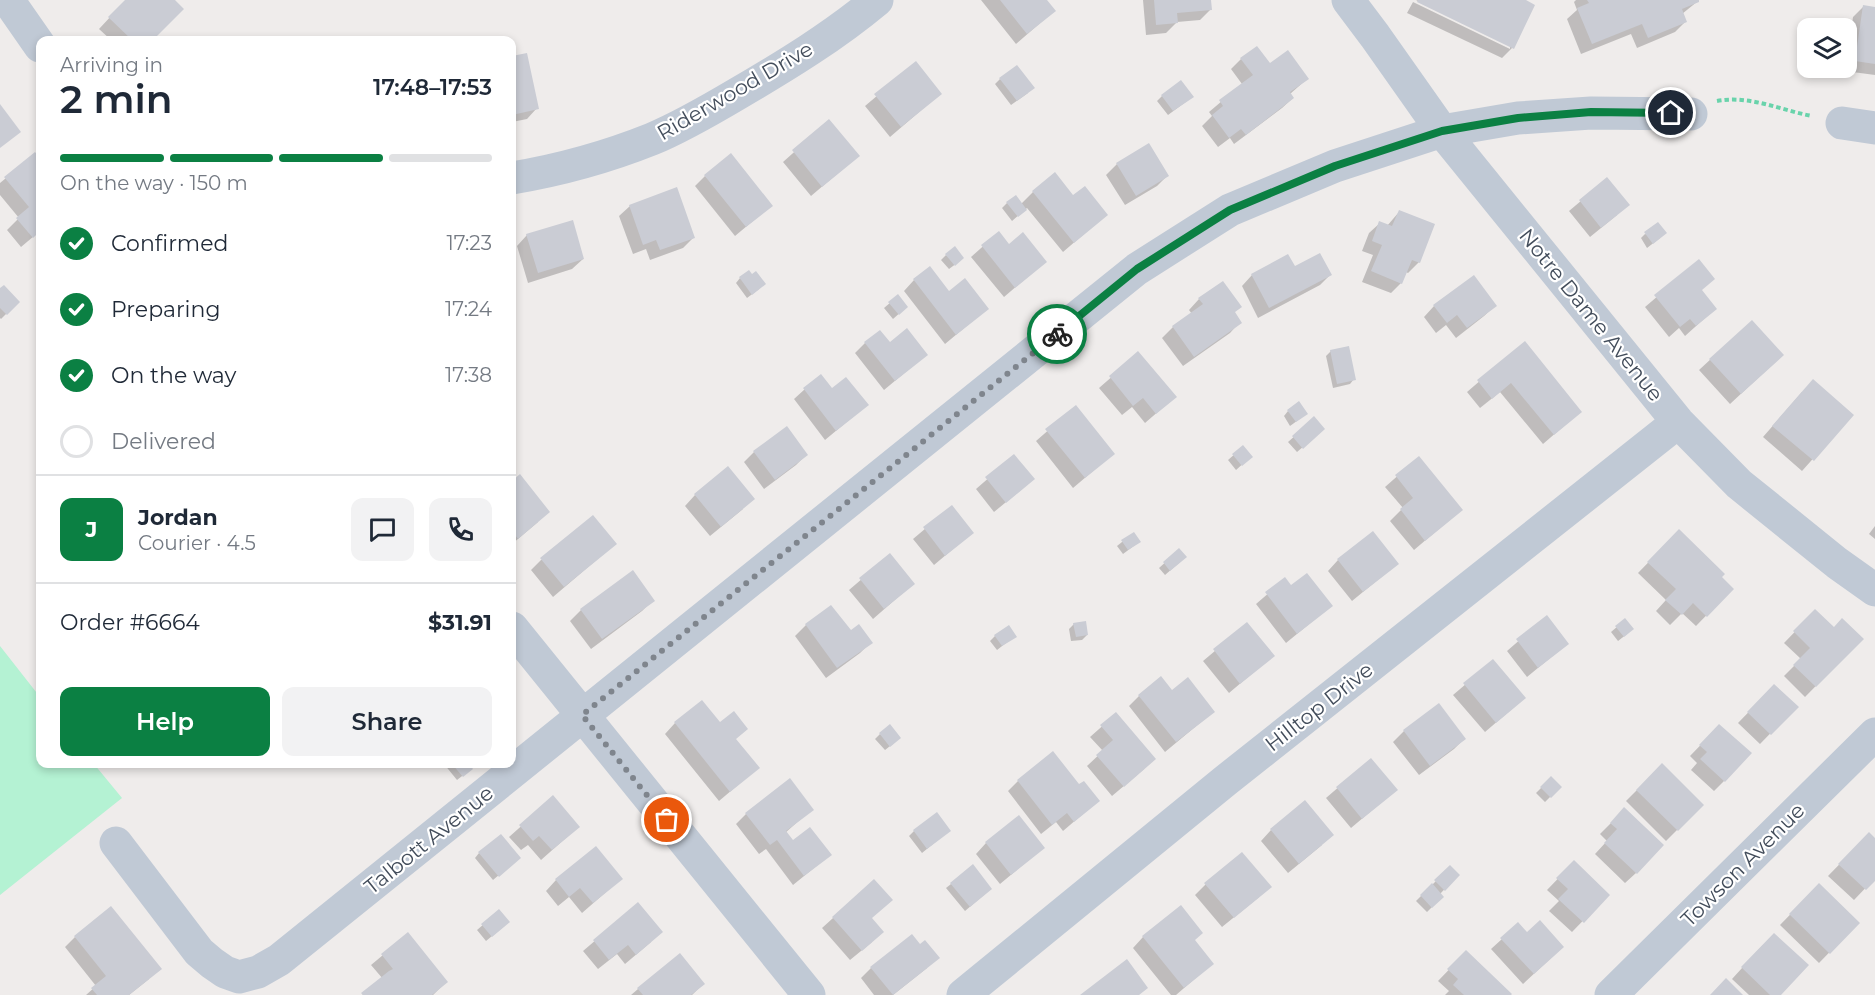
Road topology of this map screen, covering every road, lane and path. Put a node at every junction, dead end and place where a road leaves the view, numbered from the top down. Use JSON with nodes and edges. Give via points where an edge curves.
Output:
{"nodes":[{"id":1,"x":8,"y":0,"type":"edge"},
{"id":2,"x":877,"y":0,"type":"edge"},
{"id":3,"x":1348,"y":0,"type":"edge"},
{"id":4,"x":36,"y":40,"type":"edge"},
{"id":5,"x":1691,"y":114,"type":"joint"},
{"id":6,"x":1842,"y":123,"type":"joint"},
{"id":7,"x":1875,"y":128,"type":"edge"},
{"id":8,"x":1442,"y":131,"type":"junction"},
{"id":9,"x":516,"y":177,"type":"edge"},
{"id":10,"x":1678,"y":422,"type":"junction"},
{"id":11,"x":1875,"y":590,"type":"edge"},
{"id":12,"x":516,"y":633,"type":"edge"},
{"id":13,"x":582,"y":715,"type":"junction"},
{"id":14,"x":1875,"y":734,"type":"edge"},
{"id":15,"x":116,"y":843,"type":"dead end"},
{"id":16,"x":809,"y":995,"type":"edge"},
{"id":17,"x":963,"y":995,"type":"edge"},
{"id":18,"x":1611,"y":995,"type":"edge"}],
"edges":[{"from":1,"to":4,"type":"street"},
{"from":2,"to":9,"type":"street","name":"Riderwood Drive","via":[[771,75],[654,138],[596,159]]},
{"from":3,"to":8,"type":"street","name":"Notre Dame Avenue"},
{"from":5,"to":6,"type":"path","via":[[1715,101],[1732,99]]},
{"from":5,"to":8,"type":"street","name":"Talbott Avenue","via":[[1591,112],[1518,118]]},
{"from":6,"to":7,"type":"street"},
{"from":8,"to":10,"type":"street","name":"Notre Dame Avenue"},
{"from":8,"to":13,"type":"street","name":"Talbott Avenue","via":[[1335,166],[1230,210],[1137,269]]},
{"from":10,"to":11,"type":"street","name":"Notre Dame Avenue","via":[[1739,484]]},
{"from":10,"to":17,"type":"street","name":"Hilltop Drive","via":[[1225,781]]},
{"from":12,"to":13,"type":"street"},
{"from":13,"to":15,"type":"street","name":"Talbott Avenue","via":[[279,960],[258,972],[239,977],[225,972],[199,952]]},
{"from":13,"to":16,"type":"street"},
{"from":14,"to":18,"type":"street","name":"Towson Avenue"}]}
